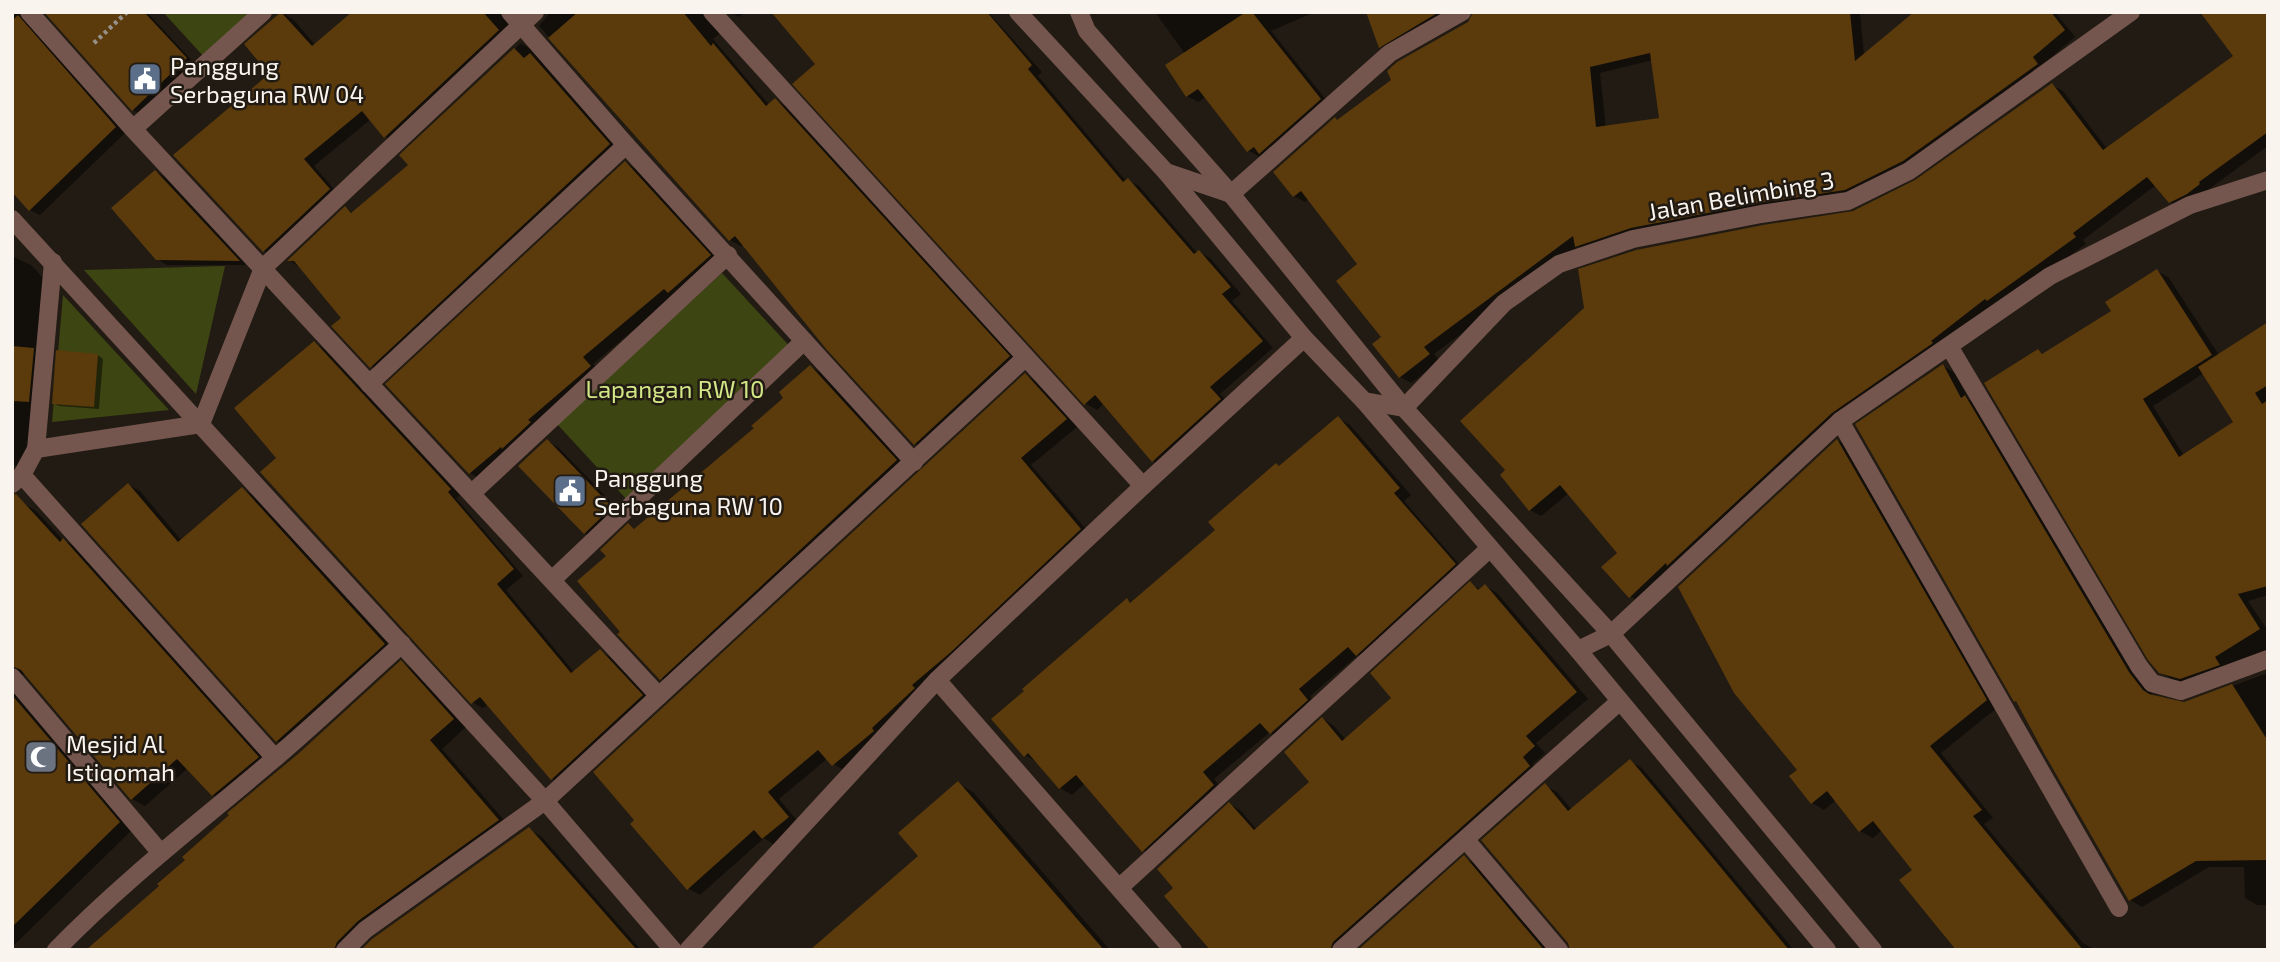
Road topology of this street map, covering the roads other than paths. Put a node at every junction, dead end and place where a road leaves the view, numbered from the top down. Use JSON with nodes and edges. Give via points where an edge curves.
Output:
{"nodes":[{"id":1,"x":29,"y":12,"type":"edge"},
{"id":2,"x":263,"y":12,"type":"edge"},
{"id":3,"x":712,"y":12,"type":"edge"},
{"id":4,"x":1018,"y":12,"type":"edge"},
{"id":5,"x":1079,"y":12,"type":"edge"},
{"id":6,"x":1462,"y":12,"type":"edge"},
{"id":7,"x":2131,"y":12,"type":"edge"},
{"id":8,"x":522,"y":16,"type":"edge"},
{"id":9,"x":133,"y":129,"type":"junction"},
{"id":10,"x":626,"y":145,"type":"junction"},
{"id":11,"x":1166,"y":172,"type":"junction"},
{"id":12,"x":2268,"y":180,"type":"edge"},
{"id":13,"x":1231,"y":194,"type":"junction"},
{"id":14,"x":12,"y":219,"type":"edge"},
{"id":15,"x":728,"y":255,"type":"junction"},
{"id":16,"x":53,"y":261,"type":"junction"},
{"id":17,"x":263,"y":268,"type":"junction"},
{"id":18,"x":1304,"y":338,"type":"junction"},
{"id":19,"x":804,"y":341,"type":"junction"},
{"id":20,"x":1949,"y":346,"type":"junction"},
{"id":21,"x":1025,"y":358,"type":"junction"},
{"id":22,"x":369,"y":384,"type":"junction"},
{"id":23,"x":1364,"y":401,"type":"junction"},
{"id":24,"x":1404,"y":408,"type":"junction"},
{"id":25,"x":1840,"y":421,"type":"junction"},
{"id":26,"x":201,"y":424,"type":"junction"},
{"id":27,"x":36,"y":449,"type":"junction"},
{"id":28,"x":914,"y":461,"type":"junction"},
{"id":29,"x":17,"y":479,"type":"edge"},
{"id":30,"x":1143,"y":486,"type":"junction"},
{"id":31,"x":472,"y":493,"type":"junction"},
{"id":32,"x":1489,"y":549,"type":"junction"},
{"id":33,"x":552,"y":580,"type":"junction"},
{"id":34,"x":1611,"y":634,"type":"junction"},
{"id":35,"x":402,"y":644,"type":"junction"},
{"id":36,"x":1578,"y":650,"type":"junction"},
{"id":37,"x":2268,"y":659,"type":"edge"},
{"id":38,"x":12,"y":677,"type":"edge"},
{"id":39,"x":937,"y":680,"type":"junction"},
{"id":40,"x":659,"y":696,"type":"junction"},
{"id":41,"x":1620,"y":701,"type":"junction"},
{"id":42,"x":275,"y":758,"type":"junction"},
{"id":43,"x":545,"y":801,"type":"junction"},
{"id":44,"x":1466,"y":840,"type":"junction"},
{"id":45,"x":160,"y":852,"type":"junction"},
{"id":46,"x":1119,"y":888,"type":"junction"},
{"id":47,"x":2119,"y":908,"type":"dead end"},
{"id":48,"x":56,"y":950,"type":"edge"},
{"id":49,"x":345,"y":950,"type":"edge"},
{"id":50,"x":673,"y":950,"type":"edge"},
{"id":51,"x":688,"y":950,"type":"edge"},
{"id":52,"x":1173,"y":950,"type":"edge"},
{"id":53,"x":1341,"y":950,"type":"edge"},
{"id":54,"x":1559,"y":950,"type":"edge"},
{"id":55,"x":1827,"y":950,"type":"edge"},
{"id":56,"x":1873,"y":950,"type":"edge"}],
"edges":[{"from":1,"to":9,"type":"street"},
{"from":2,"to":9,"type":"street"},
{"from":3,"to":21,"type":"street"},
{"from":4,"to":11,"type":"street"},
{"from":5,"to":13,"type":"street","via":[[1087,31]]},
{"from":6,"to":13,"type":"street","via":[[1390,52]]},
{"from":7,"to":24,"type":"street","name":"Jalan Belimbing 3","via":[[1909,171],[1848,201],[1633,239],[1559,264],[1504,303]]},
{"from":8,"to":10,"type":"street"},
{"from":8,"to":17,"type":"street"},
{"from":9,"to":17,"type":"street"},
{"from":10,"to":15,"type":"street"},
{"from":10,"to":22,"type":"street"},
{"from":11,"to":13,"type":"street"},
{"from":11,"to":18,"type":"street"},
{"from":12,"to":20,"type":"street","via":[[2190,205],[2110,244],[2050,276]]},
{"from":13,"to":24,"type":"street"},
{"from":14,"to":16,"type":"street"},
{"from":15,"to":19,"type":"street"},
{"from":15,"to":31,"type":"street"},
{"from":16,"to":26,"type":"street"},
{"from":16,"to":27,"type":"street"},
{"from":17,"to":22,"type":"street"},
{"from":17,"to":26,"type":"street"},
{"from":18,"to":23,"type":"street"},
{"from":18,"to":30,"type":"street"},
{"from":19,"to":28,"type":"street"},
{"from":19,"to":33,"type":"street"},
{"from":20,"to":25,"type":"street"},
{"from":20,"to":37,"type":"street","via":[[2152,683],[2181,691]]},
{"from":21,"to":28,"type":"street"},
{"from":21,"to":30,"type":"street"},
{"from":22,"to":31,"type":"street"},
{"from":23,"to":24,"type":"street"},
{"from":23,"to":32,"type":"street"},
{"from":24,"to":34,"type":"street"},
{"from":25,"to":34,"type":"street"},
{"from":25,"to":47,"type":"street"},
{"from":26,"to":27,"type":"street"},
{"from":26,"to":35,"type":"street"},
{"from":27,"to":29,"type":"street"},
{"from":28,"to":40,"type":"street"},
{"from":29,"to":42,"type":"street"},
{"from":30,"to":39,"type":"street"},
{"from":31,"to":33,"type":"street"},
{"from":32,"to":36,"type":"street"},
{"from":32,"to":46,"type":"street"},
{"from":33,"to":40,"type":"street"},
{"from":34,"to":36,"type":"street"},
{"from":34,"to":56,"type":"street"},
{"from":35,"to":42,"type":"street"},
{"from":35,"to":43,"type":"street"},
{"from":36,"to":41,"type":"street"},
{"from":38,"to":45,"type":"street"},
{"from":39,"to":46,"type":"street"},
{"from":39,"to":51,"type":"street"},
{"from":40,"to":43,"type":"street"},
{"from":41,"to":44,"type":"street"},
{"from":41,"to":55,"type":"street"},
{"from":42,"to":45,"type":"street"},
{"from":43,"to":49,"type":"street","via":[[365,930]]},
{"from":43,"to":50,"type":"street"},
{"from":44,"to":53,"type":"street"},
{"from":44,"to":54,"type":"street"},
{"from":45,"to":48,"type":"street"},
{"from":46,"to":52,"type":"street"}]}
